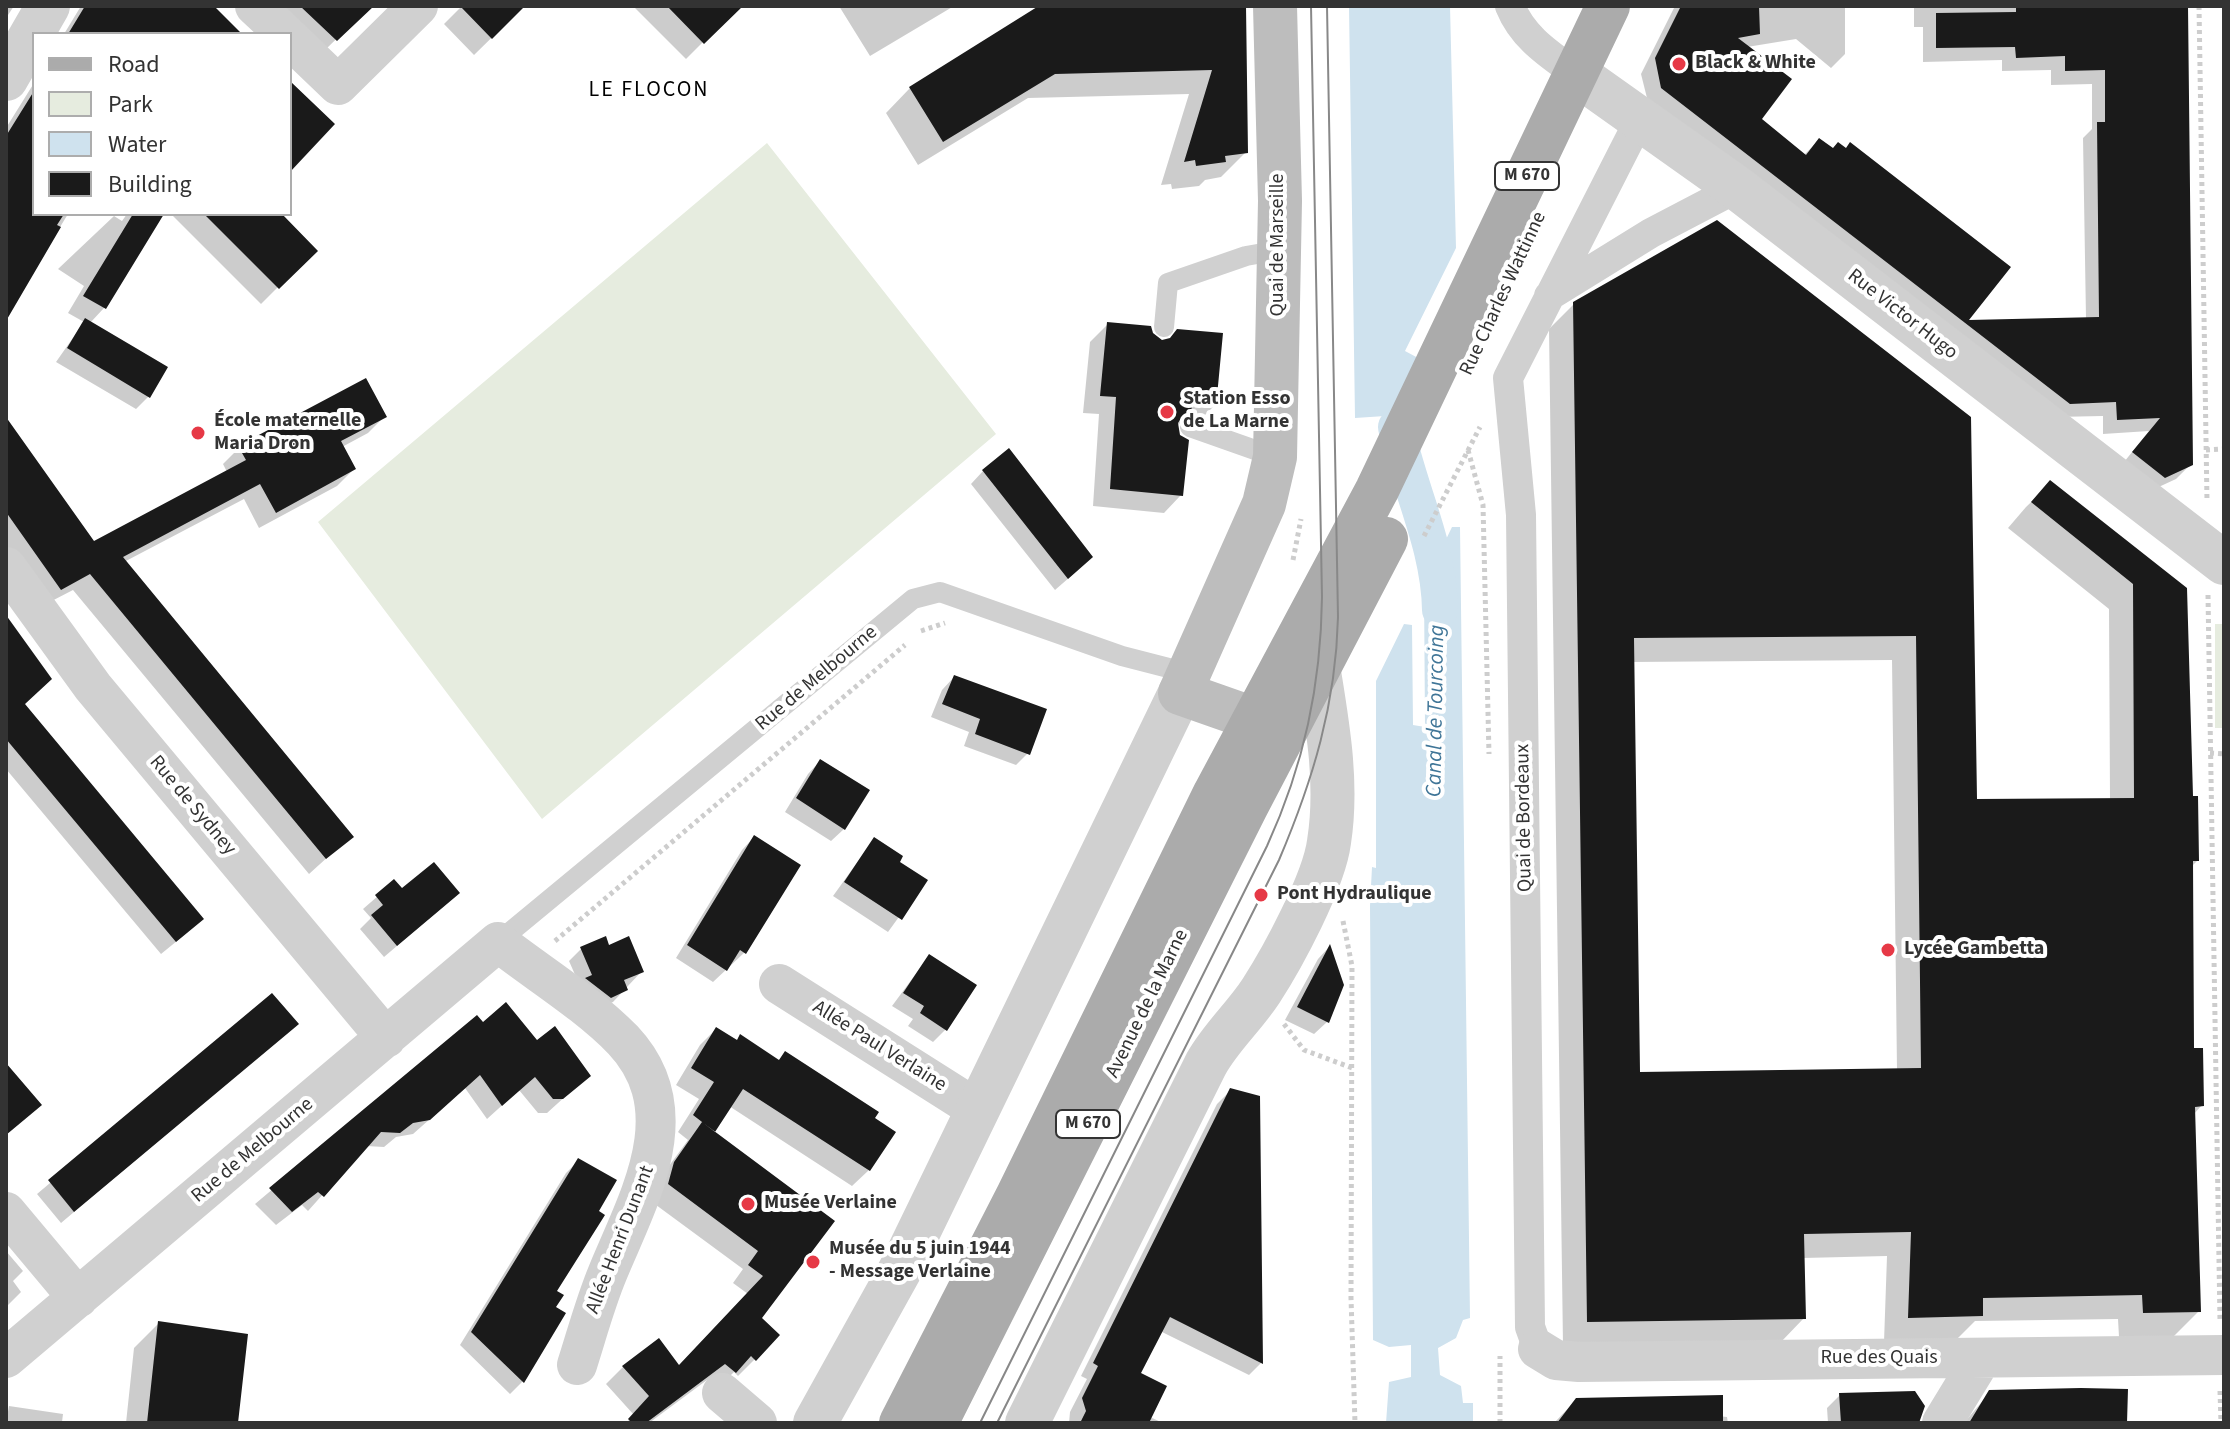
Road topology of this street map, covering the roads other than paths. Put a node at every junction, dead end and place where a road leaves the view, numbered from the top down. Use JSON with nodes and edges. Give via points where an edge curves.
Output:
{"nodes":[{"id":1,"x":48,"y":6,"type":"edge"},
{"id":2,"x":255,"y":6,"type":"edge"},
{"id":3,"x":418,"y":6,"type":"edge"},
{"id":4,"x":1275,"y":6,"type":"edge"},
{"id":5,"x":1510,"y":6,"type":"edge"},
{"id":6,"x":1608,"y":6,"type":"edge"},
{"id":7,"x":1639,"y":6,"type":"edge"},
{"id":8,"x":33,"y":32,"type":"edge"},
{"id":9,"x":283,"y":32,"type":"edge"},
{"id":10,"x":32,"y":34,"type":"edge"},
{"id":11,"x":292,"y":41,"type":"edge"},
{"id":12,"x":6,"y":79,"type":"edge"},
{"id":13,"x":1587,"y":81,"type":"junction"},
{"id":14,"x":1640,"y":119,"type":"junction"},
{"id":15,"x":1737,"y":188,"type":"junction"},
{"id":16,"x":1280,"y":250,"type":"junction"},
{"id":17,"x":1549,"y":296,"type":"junction"},
{"id":18,"x":1164,"y":327,"type":"dead end"},
{"id":19,"x":1190,"y":427,"type":"dead end"},
{"id":20,"x":1273,"y":470,"type":"junction"},
{"id":21,"x":1377,"y":490,"type":"joint"},
{"id":22,"x":1399,"y":550,"type":"joint"},
{"id":23,"x":2215,"y":556,"type":"edge"},
{"id":24,"x":6,"y":567,"type":"edge"},
{"id":25,"x":1319,"y":672,"type":"junction"},
{"id":26,"x":1184,"y":683,"type":"junction"},
{"id":27,"x":1270,"y":725,"type":"junction"},
{"id":28,"x":1332,"y":777,"type":"junction"},
{"id":29,"x":498,"y":942,"type":"junction"},
{"id":30,"x":779,"y":984,"type":"dead end"},
{"id":31,"x":386,"y":1038,"type":"junction"},
{"id":32,"x":978,"y":1110,"type":"junction"},
{"id":33,"x":6,"y":1212,"type":"edge"},
{"id":34,"x":78,"y":1298,"type":"junction"},
{"id":35,"x":1538,"y":1349,"type":"joint"},
{"id":36,"x":2222,"y":1355,"type":"edge"},
{"id":37,"x":6,"y":1358,"type":"edge"},
{"id":38,"x":1981,"y":1359,"type":"junction"},
{"id":39,"x":577,"y":1365,"type":"dead end"},
{"id":40,"x":722,"y":1393,"type":"dead end"},
{"id":41,"x":757,"y":1423,"type":"edge"},
{"id":42,"x":815,"y":1423,"type":"edge"},
{"id":43,"x":901,"y":1423,"type":"edge"},
{"id":44,"x":936,"y":1423,"type":"edge"},
{"id":45,"x":1027,"y":1423,"type":"edge"},
{"id":46,"x":1942,"y":1423,"type":"edge"}],
"edges":[{"from":1,"to":8,"type":"street"},
{"from":2,"to":9,"type":"street"},
{"from":3,"to":11,"type":"street","via":[[338,85]]},
{"from":4,"to":16,"type":"main road","name":"Quai de Marseille"},
{"from":5,"to":13,"type":"street","via":[[1538,47]]},
{"from":6,"to":13,"type":"main road","name":"Rue Charles Wattinne","number":"M 670"},
{"from":7,"to":13,"type":"main road","name":"Rue Charles Wattinne","number":"M 670"},
{"from":10,"to":12,"type":"street"},
{"from":13,"to":14,"type":"street","name":"Rue Victor Hugo"},
{"from":13,"to":21,"type":"main road","name":"Rue Charles Wattinne","number":"M 670"},
{"from":13,"to":22,"type":"main road","name":"Rue Charles Wattinne","number":"M 670","via":[[1440,467]]},
{"from":14,"to":15,"type":"street","name":"Rue Victor Hugo"},
{"from":14,"to":17,"type":"street","name":"Quai de Bordeaux"},
{"from":15,"to":17,"type":"street"},
{"from":15,"to":23,"type":"street","name":"Rue Victor Hugo"},
{"from":16,"to":18,"type":"lane","via":[[1168,283]]},
{"from":16,"to":20,"type":"main road","name":"Quai de Marseille"},
{"from":17,"to":35,"type":"street","name":"Quai de Bordeaux","via":[[1508,378],[1521,515],[1530,1327]]},
{"from":19,"to":20,"type":"lane"},
{"from":20,"to":26,"type":"main road"},
{"from":21,"to":27,"type":"main road","name":"Avenue de la Marne","number":"M 670"},
{"from":22,"to":25,"type":"main road","name":"Avenue de la Marne","number":"M 670"},
{"from":24,"to":31,"type":"street","name":"Rue de Sydney","via":[[93,687]]},
{"from":25,"to":27,"type":"main road","name":"Avenue de la Marne","number":"M 670"},
{"from":25,"to":28,"type":"street"},
{"from":26,"to":27,"type":"main road"},
{"from":26,"to":29,"type":"lane","name":"Rue de Melbourne","via":[[940,592],[913,599]]},
{"from":26,"to":32,"type":"street"},
{"from":27,"to":28,"type":"street","via":[[1315,744]]},
{"from":27,"to":43,"type":"main road","name":"Avenue de la Marne","number":"M 670"},
{"from":27,"to":44,"type":"main road","name":"Avenue de la Marne","number":"M 670"},
{"from":28,"to":45,"type":"street","via":[[1329,843],[1322,869],[1258,996],[1219,1040],[1206,1064]]},
{"from":29,"to":31,"type":"street","name":"Rue de Melbourne"},
{"from":29,"to":39,"type":"street","name":"Allée Henri Dunant","via":[[622,1040],[640,1063],[656,1109],[649,1174],[595,1305]]},
{"from":30,"to":32,"type":"street","name":"Allée Paul Verlaine"},
{"from":31,"to":34,"type":"street","name":"Rue de Melbourne"},
{"from":32,"to":42,"type":"street","via":[[893,1282]]},
{"from":33,"to":34,"type":"street"},
{"from":34,"to":37,"type":"street","name":"Rue de Melbourne"},
{"from":35,"to":38,"type":"street","name":"Rue des Quais","via":[[1556,1360],[1579,1362]]},
{"from":36,"to":38,"type":"street","name":"Rue des Quais"},
{"from":38,"to":46,"type":"street"},
{"from":40,"to":41,"type":"street"}]}
